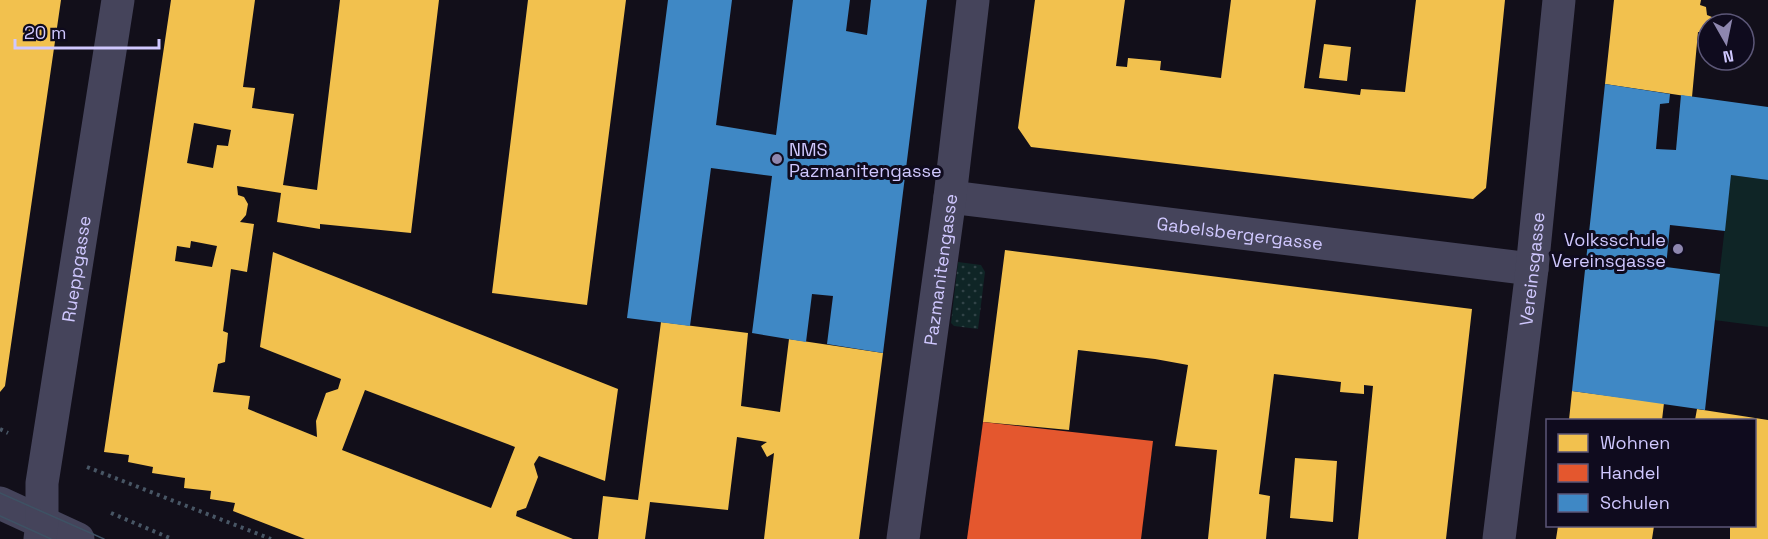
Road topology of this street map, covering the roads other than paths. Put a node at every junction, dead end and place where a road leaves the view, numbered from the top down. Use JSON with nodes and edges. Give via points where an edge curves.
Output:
{"nodes":[{"id":1,"x":118,"y":0,"type":"edge"},
{"id":2,"x":973,"y":0,"type":"edge"},
{"id":3,"x":1559,"y":0,"type":"edge"},
{"id":4,"x":950,"y":196,"type":"junction"},
{"id":5,"x":1532,"y":269,"type":"junction"},
{"id":6,"x":0,"y":504,"type":"edge"},
{"id":7,"x":41,"y":531,"type":"edge"},
{"id":8,"x":78,"y":539,"type":"edge"},
{"id":9,"x":903,"y":539,"type":"edge"},
{"id":10,"x":1499,"y":539,"type":"edge"}],
"edges":[{"from":1,"to":7,"type":"street","name":"Rueppgasse","via":[[42,483]]},
{"from":2,"to":4,"type":"street","name":"Pazmanitengasse"},
{"from":3,"to":5,"type":"street","name":"Vereinsgasse"},
{"from":4,"to":5,"type":"street","name":"Gabelsbergergasse"},
{"from":4,"to":9,"type":"street","name":"Pazmanitengasse"},
{"from":5,"to":10,"type":"street","name":"Vereinsgasse"},
{"from":6,"to":7,"type":"street"},
{"from":7,"to":8,"type":"street"}]}
